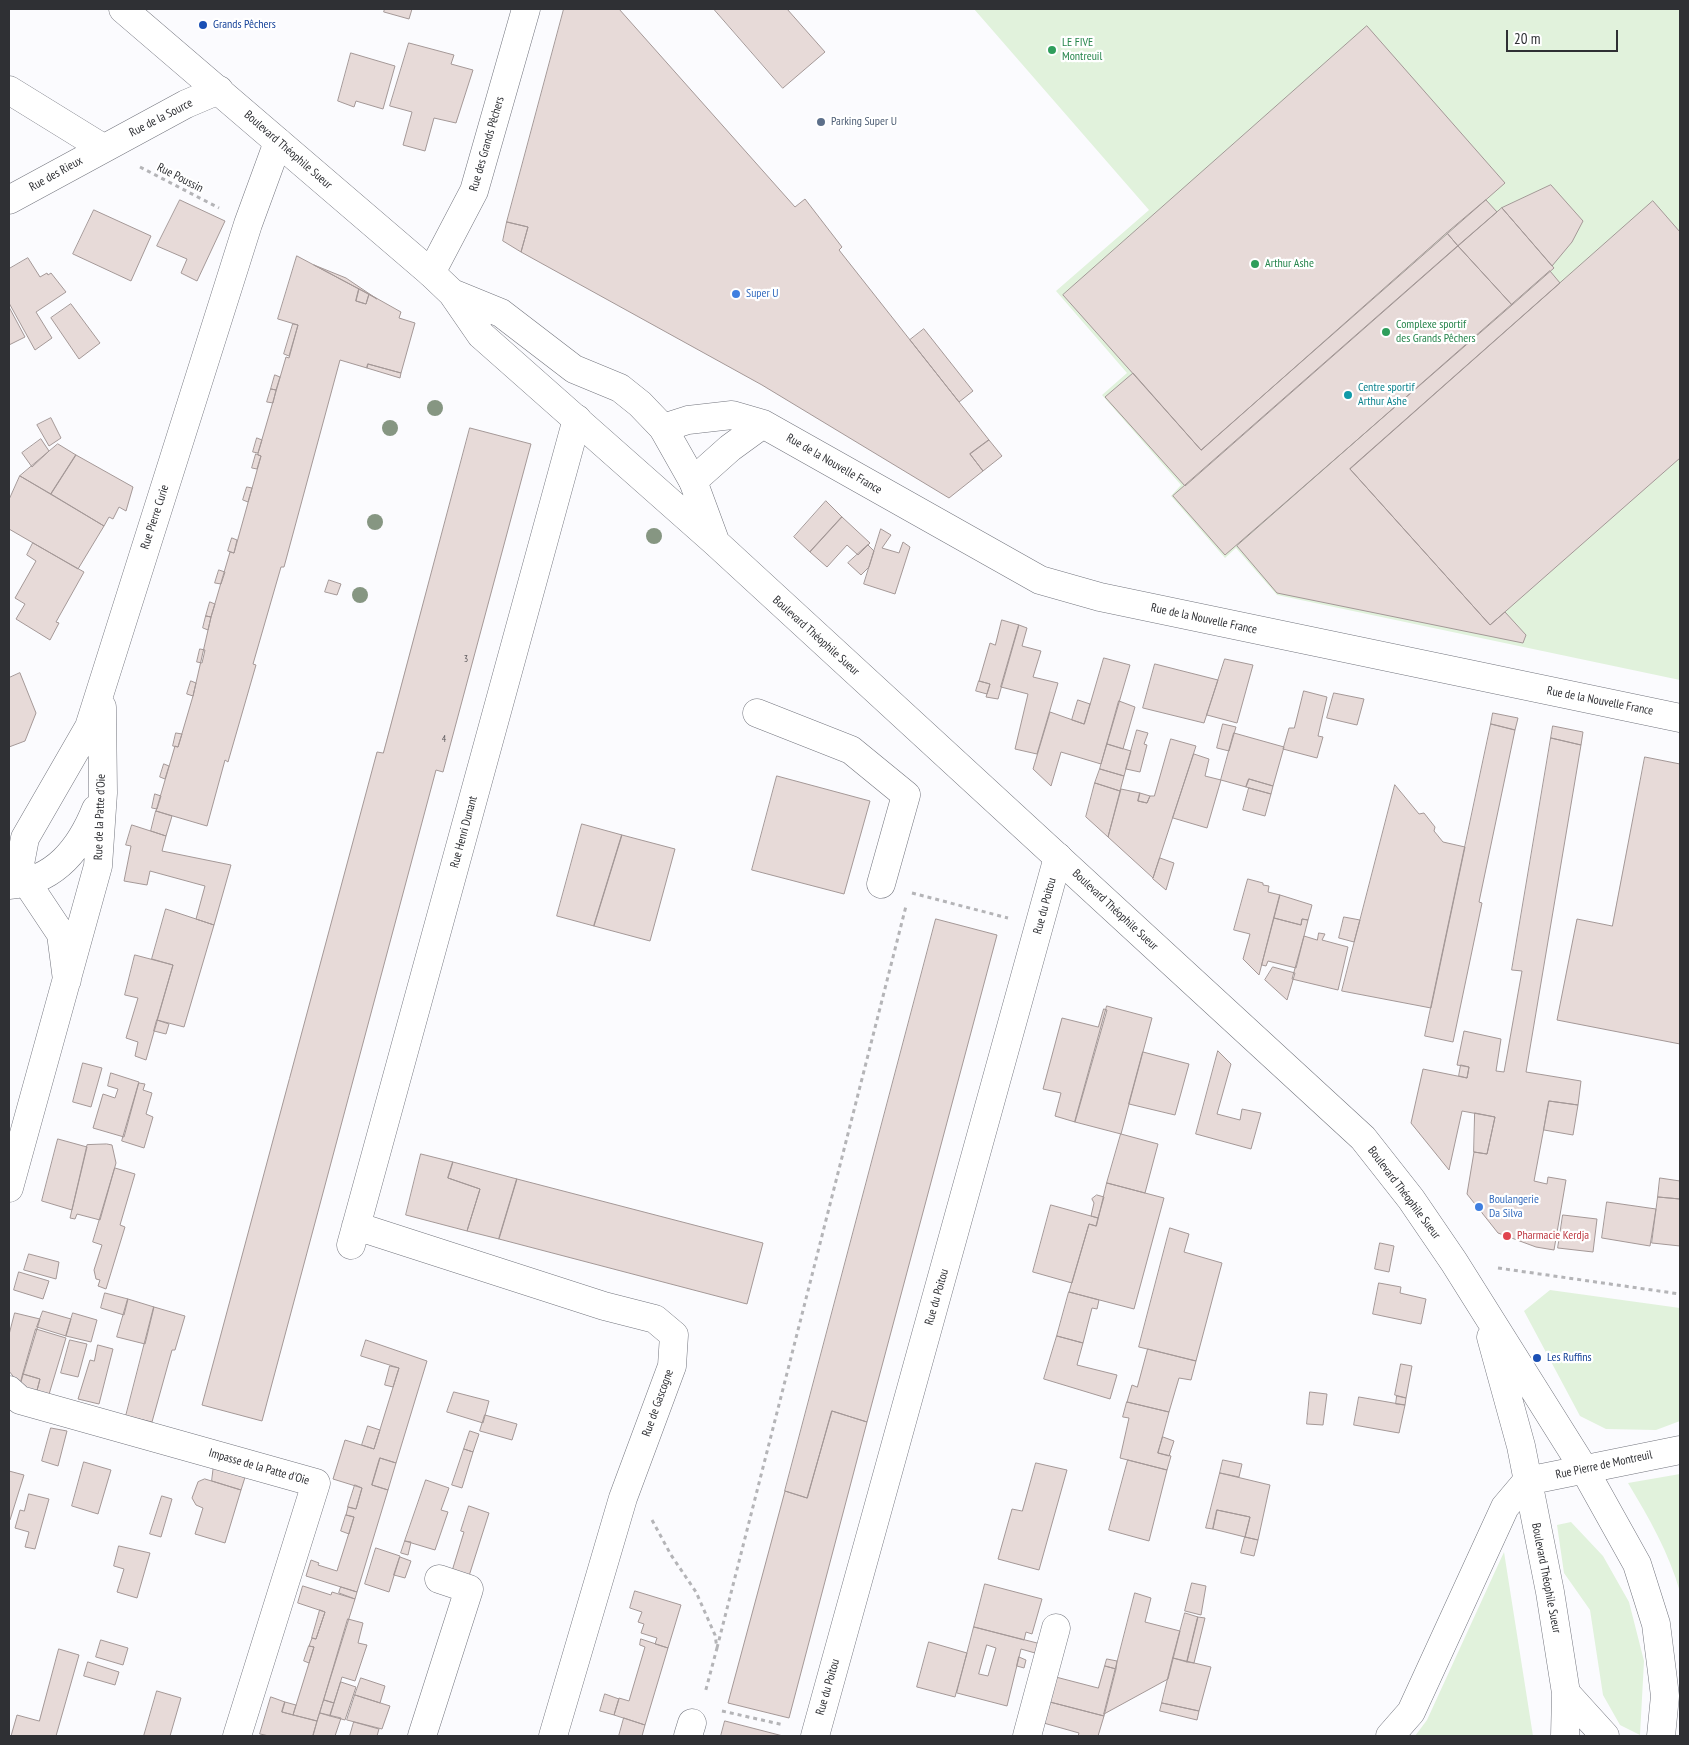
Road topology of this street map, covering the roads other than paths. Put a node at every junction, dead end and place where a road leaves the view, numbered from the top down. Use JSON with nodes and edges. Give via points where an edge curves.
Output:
{"nodes":[{"id":1,"x":123,"y":9,"type":"edge"},
{"id":2,"x":526,"y":9,"type":"edge"},
{"id":3,"x":9,"y":90,"type":"edge"},
{"id":4,"x":219,"y":90,"type":"junction"},
{"id":5,"x":278,"y":142,"type":"junction"},
{"id":6,"x":104,"y":148,"type":"junction"},
{"id":7,"x":9,"y":200,"type":"edge"},
{"id":8,"x":431,"y":273,"type":"junction"},
{"id":9,"x":452,"y":293,"type":"junction"},
{"id":10,"x":577,"y":419,"type":"junction"},
{"id":11,"x":763,"y":424,"type":"junction"},
{"id":12,"x":663,"y":428,"type":"junction"},
{"id":13,"x":693,"y":482,"type":"junction"},
{"id":14,"x":716,"y":542,"type":"junction"},
{"id":15,"x":103,"y":680,"type":"junction"},
{"id":16,"x":757,"y":713,"type":"dead end"},
{"id":17,"x":1680,"y":718,"type":"edge"},
{"id":18,"x":103,"y":793,"type":"junction"},
{"id":19,"x":1058,"y":857,"type":"junction"},
{"id":20,"x":18,"y":884,"type":"edge"},
{"id":21,"x":880,"y":884,"type":"dead end"},
{"id":22,"x":67,"y":980,"type":"junction"},
{"id":23,"x":9,"y":1188,"type":"edge"},
{"id":24,"x":353,"y":1235,"type":"joint"},
{"id":25,"x":1482,"y":1306,"type":"junction"},
{"id":26,"x":9,"y":1390,"type":"edge"},
{"id":27,"x":1680,"y":1450,"type":"edge"},
{"id":28,"x":1584,"y":1469,"type":"junction"},
{"id":29,"x":1527,"y":1481,"type":"junction"},
{"id":30,"x":439,"y":1579,"type":"dead end"},
{"id":31,"x":1056,"y":1628,"type":"dead end"},
{"id":32,"x":1566,"y":1693,"type":"junction"},
{"id":33,"x":816,"y":1734,"type":"edge"},
{"id":34,"x":237,"y":1736,"type":"edge"},
{"id":35,"x":422,"y":1736,"type":"edge"},
{"id":36,"x":553,"y":1736,"type":"edge"},
{"id":37,"x":1028,"y":1736,"type":"edge"},
{"id":38,"x":1390,"y":1736,"type":"edge"},
{"id":39,"x":1566,"y":1736,"type":"edge"},
{"id":40,"x":1605,"y":1736,"type":"edge"},
{"id":41,"x":1661,"y":1736,"type":"edge"}],
"edges":[{"from":1,"to":4,"type":"street","name":"Boulevard Théophile Sueur"},
{"from":2,"to":8,"type":"street","name":"Rue des Grands Pêchers","via":[[474,191]]},
{"from":3,"to":6,"type":"street"},
{"from":4,"to":5,"type":"street","name":"Boulevard Théophile Sueur"},
{"from":4,"to":6,"type":"street","name":"Rue de la Source"},
{"from":5,"to":8,"type":"street","name":"Boulevard Théophile Sueur"},
{"from":5,"to":15,"type":"street","name":"Rue Pierre Curie","via":[[248,224]]},
{"from":6,"to":7,"type":"street","name":"Rue des Rieux"},
{"from":8,"to":9,"type":"street","name":"Boulevard Théophile Sueur"},
{"from":9,"to":10,"type":"street","name":"Boulevard Théophile Sueur","via":[[480,335]]},
{"from":9,"to":12,"type":"street","name":"Boulevard Théophile Sueur","via":[[501,313],[574,369],[620,388]]},
{"from":10,"to":14,"type":"street","name":"Boulevard Théophile Sueur"},
{"from":10,"to":24,"type":"street","name":"Rue Henri Dunant"},
{"from":11,"to":12,"type":"street","name":"Rue de la Nouvelle France","via":[[732,415],[688,420]]},
{"from":11,"to":13,"type":"street","via":[[730,448]]},
{"from":11,"to":17,"type":"street","name":"Rue de la Nouvelle France","via":[[1040,580],[1100,597]]},
{"from":12,"to":13,"type":"street","name":"Boulevard Théophile Sueur"},
{"from":13,"to":14,"type":"street","name":"Boulevard Théophile Sueur"},
{"from":14,"to":19,"type":"street","name":"Boulevard Théophile Sueur"},
{"from":15,"to":18,"type":"street","name":"Rue de la Patte d'Oie"},
{"from":15,"to":20,"type":"street","name":"Rue Pierre Curie","via":[[88,727],[25,838]]},
{"from":16,"to":21,"type":"street","via":[[851,750],[906,795]]},
{"from":18,"to":20,"type":"street","via":[[87,833],[61,865]]},
{"from":18,"to":22,"type":"street","name":"Rue de la Patte d'Oie","via":[[98,866]]},
{"from":19,"to":25,"type":"street","name":"Boulevard Théophile Sueur","via":[[1362,1138],[1411,1199]]},
{"from":19,"to":33,"type":"street","name":"Rue du Poitou"},
{"from":20,"to":22,"type":"street","name":"Rue de la Patte d'Oie","via":[[61,934]]},
{"from":22,"to":23,"type":"street","name":"Rue de la Patte d'Oie"},
{"from":24,"to":36,"type":"street","name":"Rue de Gascogne","via":[[655,1319],[674,1335],[672,1366],[623,1498]]},
{"from":25,"to":28,"type":"street","name":"Boulevard Théophile Sueur"},
{"from":25,"to":29,"type":"street","name":"Boulevard Théophile Sueur","via":[[1517,1428]]},
{"from":26,"to":34,"type":"street","name":"Impasse de la Patte d'Oie","via":[[20,1400],[316,1483]]},
{"from":27,"to":28,"type":"street","name":"Rue Pierre de Montreuil"},
{"from":28,"to":29,"type":"street","name":"Rue Pierre de Montreuil"},
{"from":28,"to":41,"type":"street","name":"Boulevard Théophile Sueur","via":[[1637,1564],[1656,1624],[1665,1696]]},
{"from":29,"to":32,"type":"street","name":"Boulevard Théophile Sueur","via":[[1550,1592]]},
{"from":29,"to":38,"type":"street","via":[[1505,1507],[1411,1712]]},
{"from":30,"to":35,"type":"street","via":[[469,1589]]},
{"from":31,"to":37,"type":"street"},
{"from":32,"to":39,"type":"street","name":"Boulevard Théophile Sueur"},
{"from":32,"to":40,"type":"street"}]}
